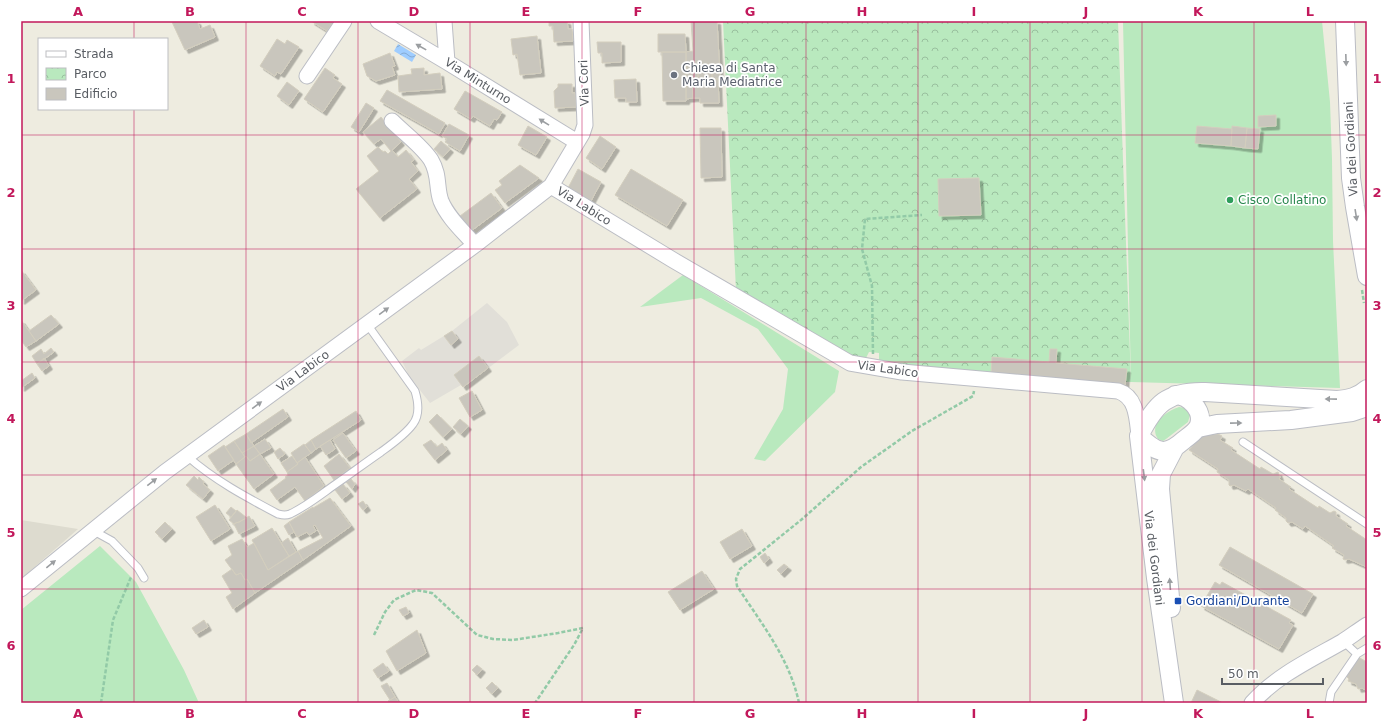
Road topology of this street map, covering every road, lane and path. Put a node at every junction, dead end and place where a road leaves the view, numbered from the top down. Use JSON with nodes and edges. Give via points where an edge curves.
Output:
{"nodes":[{"id":1,"x":344,"y":21,"type":"edge"},
{"id":2,"x":378,"y":21,"type":"edge"},
{"id":3,"x":444,"y":21,"type":"edge"},
{"id":4,"x":581,"y":21,"type":"edge"},
{"id":5,"x":1345,"y":21,"type":"edge"},
{"id":6,"x":447,"y":62,"type":"junction"},
{"id":7,"x":307,"y":76,"type":"dead end"},
{"id":8,"x":392,"y":121,"type":"dead end"},
{"id":9,"x":577,"y":142,"type":"junction"},
{"id":10,"x":551,"y":186,"type":"junction"},
{"id":11,"x":922,"y":215,"type":"dead end"},
{"id":12,"x":475,"y":245,"type":"junction"},
{"id":13,"x":1367,"y":276,"type":"edge"},
{"id":14,"x":367,"y":324,"type":"junction"},
{"id":15,"x":871,"y":368,"type":"junction"},
{"id":16,"x":975,"y":379,"type":"junction"},
{"id":17,"x":1367,"y":389,"type":"edge"},
{"id":18,"x":1175,"y":395,"type":"junction"},
{"id":19,"x":1367,"y":407,"type":"edge"},
{"id":20,"x":1198,"y":428,"type":"junction"},
{"id":21,"x":1139,"y":436,"type":"junction"},
{"id":22,"x":1243,"y":442,"type":"dead end"},
{"id":23,"x":1174,"y":449,"type":"junction"},
{"id":24,"x":187,"y":456,"type":"junction"},
{"id":25,"x":1367,"y":524,"type":"edge"},
{"id":26,"x":92,"y":530,"type":"junction"},
{"id":27,"x":138,"y":568,"type":"junction"},
{"id":28,"x":144,"y":578,"type":"dead end"},
{"id":29,"x":21,"y":589,"type":"edge"},
{"id":30,"x":1367,"y":624,"type":"edge"},
{"id":31,"x":374,"y":635,"type":"dead end"},
{"id":32,"x":1343,"y":641,"type":"junction"},
{"id":33,"x":1367,"y":648,"type":"edge"},
{"id":34,"x":1357,"y":654,"type":"junction"},
{"id":35,"x":1171,"y":679,"type":"junction"},
{"id":36,"x":101,"y":703,"type":"edge"},
{"id":37,"x":535,"y":703,"type":"edge"},
{"id":38,"x":799,"y":703,"type":"edge"},
{"id":39,"x":1174,"y":703,"type":"edge"},
{"id":40,"x":1252,"y":703,"type":"edge"},
{"id":41,"x":1329,"y":703,"type":"edge"}],
"edges":[{"from":1,"to":7,"type":"street"},
{"from":6,"to":2,"type":"street","name":"Via Minturno","one_way":true},
{"from":3,"to":6,"type":"street"},
{"from":4,"to":9,"type":"street","name":"Via Cori","via":[[586,122]]},
{"from":5,"to":13,"type":"street","name":"Via dei Gordiani","one_way":true,"via":[[1351,178]]},
{"from":9,"to":6,"type":"street","name":"Via Minturno","one_way":true},
{"from":8,"to":12,"type":"street","via":[[430,160],[437,176],[443,204]]},
{"from":9,"to":10,"type":"street","name":"Via Cori"},
{"from":10,"to":12,"type":"street","name":"Via Labico"},
{"from":10,"to":15,"type":"street","name":"Via Labico","via":[[850,363]]},
{"from":11,"to":15,"type":"path","via":[[865,219],[862,249],[872,286],[874,336]]},
{"from":14,"to":12,"type":"street","name":"Via Labico","one_way":true},
{"from":24,"to":14,"type":"street","name":"Via Labico","one_way":true},
{"from":14,"to":24,"type":"lane","via":[[415,391],[418,402],[414,423],[391,444],[288,515],[278,514],[247,498],[204,471]]},
{"from":15,"to":16,"type":"street","name":"Via Labico"},
{"from":16,"to":21,"type":"street","name":"Via Labico","via":[[1121,392],[1134,406]]},
{"from":16,"to":38,"type":"path","via":[[973,396],[912,430],[861,467],[740,569],[736,579],[737,586],[781,653],[792,676]]},
{"from":17,"to":18,"type":"street","one_way":true,"via":[[1344,399],[1192,391]]},
{"from":18,"to":20,"type":"street","via":[[1185,397],[1196,406],[1200,417]]},
{"from":18,"to":21,"type":"street","via":[[1153,411]]},
{"from":20,"to":19,"type":"street","one_way":true,"via":[[1216,424],[1291,420],[1352,412]]},
{"from":20,"to":23,"type":"street"},
{"from":21,"to":23,"type":"street","via":[[1156,449]]},
{"from":21,"to":35,"type":"street","name":"Via dei Gordiani","one_way":true},
{"from":22,"to":25,"type":"lane"},
{"from":35,"to":23,"type":"street","name":"Via dei Gordiani","one_way":true,"via":[[1171,600],[1160,489],[1161,474]]},
{"from":26,"to":24,"type":"street","name":"Via Labico","one_way":true},
{"from":26,"to":27,"type":"lane","via":[[112,541]]},
{"from":29,"to":26,"type":"street","name":"Via Labico","one_way":true},
{"from":27,"to":28,"type":"lane"},
{"from":27,"to":36,"type":"path","via":[[131,577],[113,620]]},
{"from":30,"to":32,"type":"street"},
{"from":31,"to":37,"type":"path","via":[[394,600],[416,590],[432,593],[477,635],[493,639],[513,640],[583,628]]},
{"from":32,"to":34,"type":"lane"},
{"from":32,"to":40,"type":"street","via":[[1276,681]]},
{"from":33,"to":34,"type":"lane"},
{"from":34,"to":41,"type":"lane","via":[[1331,692]]},
{"from":35,"to":39,"type":"street","name":"Via dei Gordiani"}]}
